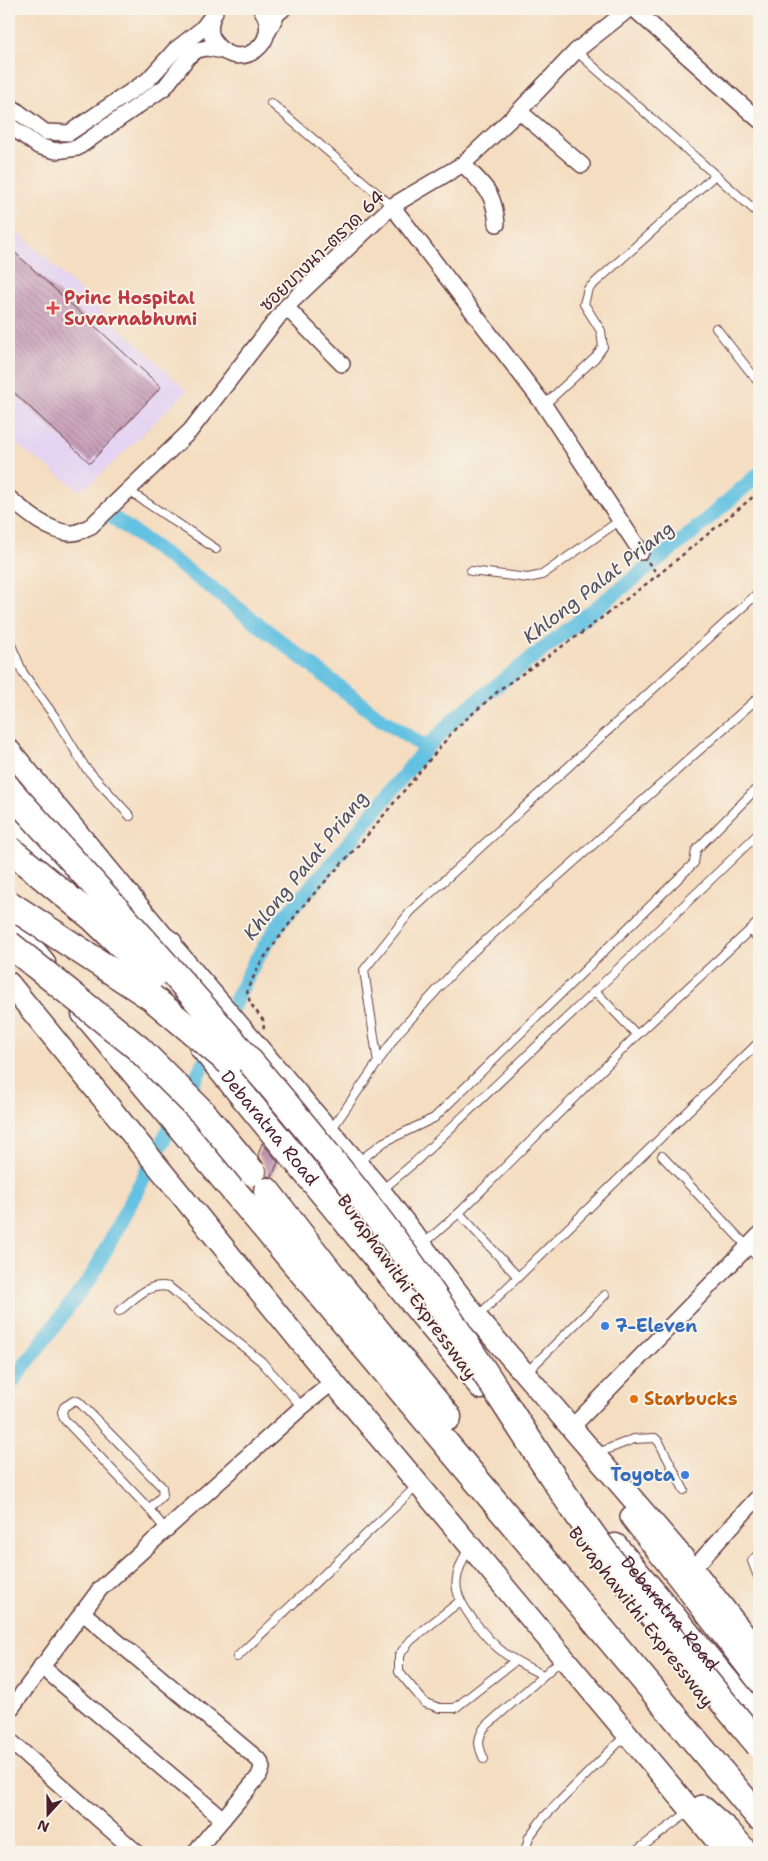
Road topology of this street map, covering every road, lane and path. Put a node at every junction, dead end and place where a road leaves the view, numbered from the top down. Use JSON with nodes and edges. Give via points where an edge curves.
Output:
{"nodes":[{"id":1,"x":261,"y":9,"type":"edge"},
{"id":2,"x":283,"y":9,"type":"edge"},
{"id":3,"x":629,"y":9,"type":"edge"},
{"id":4,"x":634,"y":9,"type":"edge"},
{"id":5,"x":216,"y":10,"type":"edge"},
{"id":6,"x":266,"y":36,"type":"junction"},
{"id":7,"x":224,"y":51,"type":"junction"},
{"id":8,"x":576,"y":51,"type":"junction"},
{"id":9,"x":271,"y":103,"type":"dead end"},
{"id":10,"x":9,"y":105,"type":"edge"},
{"id":11,"x":520,"y":111,"type":"junction"},
{"id":12,"x":759,"y":120,"type":"edge"},
{"id":13,"x":9,"y":126,"type":"edge"},
{"id":14,"x":463,"y":164,"type":"junction"},
{"id":15,"x":582,"y":165,"type":"dead end"},
{"id":16,"x":715,"y":175,"type":"junction"},
{"id":17,"x":392,"y":206,"type":"junction"},
{"id":18,"x":759,"y":214,"type":"edge"},
{"id":19,"x":497,"y":224,"type":"dead end"},
{"id":20,"x":286,"y":307,"type":"junction"},
{"id":21,"x":716,"y":328,"type":"dead end"},
{"id":22,"x":342,"y":364,"type":"dead end"},
{"id":23,"x":759,"y":383,"type":"edge"},
{"id":24,"x":544,"y":405,"type":"junction"},
{"id":25,"x":130,"y":491,"type":"junction"},
{"id":26,"x":759,"y":492,"type":"edge"},
{"id":27,"x":9,"y":498,"type":"edge"},
{"id":28,"x":620,"y":521,"type":"junction"},
{"id":29,"x":216,"y":549,"type":"dead end"},
{"id":30,"x":641,"y":552,"type":"dead end"},
{"id":31,"x":652,"y":567,"type":"dead end"},
{"id":32,"x":471,"y":571,"type":"dead end"},
{"id":33,"x":658,"y":575,"type":"junction"},
{"id":34,"x":759,"y":592,"type":"edge"},
{"id":35,"x":9,"y":640,"type":"edge"},
{"id":36,"x":759,"y":697,"type":"edge"},
{"id":37,"x":9,"y":750,"type":"edge"},
{"id":38,"x":759,"y":786,"type":"edge"},
{"id":39,"x":9,"y":790,"type":"edge"},
{"id":40,"x":9,"y":811,"type":"edge"},
{"id":41,"x":130,"y":816,"type":"dead end"},
{"id":42,"x":759,"y":833,"type":"edge"},
{"id":43,"x":9,"y":849,"type":"edge"},
{"id":44,"x":52,"y":864,"type":"junction"},
{"id":45,"x":9,"y":904,"type":"edge"},
{"id":46,"x":759,"y":921,"type":"edge"},
{"id":47,"x":9,"y":923,"type":"edge"},
{"id":48,"x":750,"y":930,"type":"junction"},
{"id":49,"x":759,"y":940,"type":"edge"},
{"id":50,"x":9,"y":944,"type":"edge"},
{"id":51,"x":169,"y":944,"type":"junction"},
{"id":52,"x":9,"y":983,"type":"edge"},
{"id":53,"x":595,"y":991,"type":"junction"},
{"id":54,"x":264,"y":1031,"type":"dead end"},
{"id":55,"x":637,"y":1035,"type":"junction"},
{"id":56,"x":759,"y":1042,"type":"edge"},
{"id":57,"x":223,"y":1063,"type":"junction"},
{"id":58,"x":378,"y":1063,"type":"junction"},
{"id":59,"x":330,"y":1132,"type":"junction"},
{"id":60,"x":662,"y":1156,"type":"dead end"},
{"id":61,"x":356,"y":1163,"type":"junction"},
{"id":62,"x":380,"y":1191,"type":"junction"},
{"id":63,"x":459,"y":1213,"type":"junction"},
{"id":64,"x":759,"y":1235,"type":"edge"},
{"id":65,"x":421,"y":1245,"type":"junction"},
{"id":66,"x":747,"y":1248,"type":"junction"},
{"id":67,"x":759,"y":1259,"type":"edge"},
{"id":68,"x":518,"y":1277,"type":"junction"},
{"id":69,"x":605,"y":1295,"type":"dead end"},
{"id":70,"x":119,"y":1311,"type":"dead end"},
{"id":71,"x":476,"y":1317,"type":"junction"},
{"id":72,"x":524,"y":1375,"type":"junction"},
{"id":73,"x":333,"y":1382,"type":"junction"},
{"id":74,"x":302,"y":1407,"type":"junction"},
{"id":75,"x":572,"y":1428,"type":"junction"},
{"id":76,"x":593,"y":1453,"type":"junction"},
{"id":77,"x":420,"y":1484,"type":"junction"},
{"id":78,"x":684,"y":1490,"type":"dead end"},
{"id":79,"x":759,"y":1497,"type":"edge"},
{"id":80,"x":149,"y":1509,"type":"junction"},
{"id":81,"x":166,"y":1530,"type":"junction"},
{"id":82,"x":471,"y":1545,"type":"junction"},
{"id":83,"x":759,"y":1553,"type":"edge"},
{"id":84,"x":694,"y":1570,"type":"junction"},
{"id":85,"x":759,"y":1579,"type":"edge"},
{"id":86,"x":459,"y":1602,"type":"junction"},
{"id":87,"x":82,"y":1612,"type":"junction"},
{"id":88,"x":756,"y":1640,"type":"edge"},
{"id":89,"x":564,"y":1656,"type":"junction"},
{"id":90,"x":237,"y":1657,"type":"dead end"},
{"id":91,"x":515,"y":1661,"type":"junction"},
{"id":92,"x":41,"y":1666,"type":"junction"},
{"id":93,"x":543,"y":1675,"type":"junction"},
{"id":94,"x":759,"y":1682,"type":"edge"},
{"id":95,"x":9,"y":1711,"type":"edge"},
{"id":96,"x":759,"y":1721,"type":"edge"},
{"id":97,"x":628,"y":1733,"type":"junction"},
{"id":98,"x":9,"y":1740,"type":"edge"},
{"id":99,"x":759,"y":1745,"type":"edge"},
{"id":100,"x":484,"y":1759,"type":"dead end"},
{"id":101,"x":650,"y":1759,"type":"junction"},
{"id":102,"x":759,"y":1765,"type":"edge"},
{"id":103,"x":759,"y":1800,"type":"edge"},
{"id":104,"x":692,"y":1810,"type":"junction"},
{"id":105,"x":759,"y":1817,"type":"edge"},
{"id":106,"x":223,"y":1819,"type":"junction"},
{"id":107,"x":136,"y":1852,"type":"edge"},
{"id":108,"x":195,"y":1852,"type":"edge"},
{"id":109,"x":525,"y":1852,"type":"edge"},
{"id":110,"x":635,"y":1852,"type":"edge"},
{"id":111,"x":726,"y":1852,"type":"edge"},
{"id":112,"x":748,"y":1852,"type":"edge"}],
"edges":[{"from":1,"to":6,"type":"street","via":[[267,18]]},
{"from":2,"to":6,"type":"street"},
{"from":3,"to":8,"type":"street","name":"ซอยบางนา-ตราด 64"},
{"from":4,"to":12,"type":"street"},
{"from":5,"to":7,"type":"street","via":[[210,30],[213,40]]},
{"from":5,"to":10,"type":"street","via":[[202,29],[175,50],[148,80],[76,130],[46,132]]},
{"from":6,"to":7,"type":"street","via":[[262,45],[246,55],[236,56]]},
{"from":7,"to":13,"type":"street","via":[[197,50],[165,87],[77,148],[56,151],[38,146]]},
{"from":8,"to":11,"type":"street","name":"ซอยบางนา-ตราด 64"},
{"from":8,"to":16,"type":"lane"},
{"from":9,"to":17,"type":"lane"},
{"from":11,"to":14,"type":"street","name":"ซอยบางนา-ตราด 64"},
{"from":11,"to":15,"type":"street"},
{"from":14,"to":17,"type":"street","name":"ซอยบางนา-ตราด 64"},
{"from":14,"to":19,"type":"street","via":[[491,195]]},
{"from":16,"to":18,"type":"lane"},
{"from":16,"to":24,"type":"lane","via":[[588,289],[584,304],[601,331],[603,347]]},
{"from":17,"to":20,"type":"street","name":"ซอยบางนา-ตราด 64"},
{"from":17,"to":24,"type":"street"},
{"from":20,"to":22,"type":"street"},
{"from":20,"to":25,"type":"street","name":"ซอยบางนา-ตราด 64","via":[[190,431]]},
{"from":21,"to":23,"type":"lane"},
{"from":24,"to":28,"type":"street"},
{"from":25,"to":27,"type":"street","name":"ซอยบางนา-ตราด 64","via":[[91,526],[70,534],[32,516]]},
{"from":25,"to":29,"type":"lane"},
{"from":26,"to":33,"type":"path"},
{"from":28,"to":30,"type":"street"},
{"from":28,"to":32,"type":"lane","via":[[542,575],[528,578]]},
{"from":31,"to":33,"type":"path"},
{"from":33,"to":54,"type":"path","via":[[509,683],[455,729],[390,809],[301,908],[262,962],[247,990],[250,1003],[263,1020]]},
{"from":34,"to":58,"type":"lane","via":[[411,911],[364,970]]},
{"from":35,"to":41,"type":"lane","via":[[23,673],[85,767]]},
{"from":36,"to":58,"type":"lane","via":[[467,956],[398,1033]]},
{"from":37,"to":51,"type":"main road"},
{"from":38,"to":61,"type":"lane","via":[[696,850],[694,864],[434,1118],[384,1142]]},
{"from":39,"to":99,"type":"highway","bridge":true,"via":[[182,983],[375,1215],[453,1321],[582,1520],[682,1652]]},
{"from":40,"to":44,"type":"highway","name":"Debaratna Road"},
{"from":42,"to":53,"type":"lane"},
{"from":43,"to":57,"type":"highway","name":"Buraphawithi Expressway","bridge":true,"via":[[120,943]]},
{"from":44,"to":51,"type":"highway"},
{"from":44,"to":57,"type":"highway","name":"Debaratna Road","bridge":true,"via":[[187,1028]]},
{"from":45,"to":57,"type":"highway","bridge":true,"via":[[151,997]]},
{"from":46,"to":48,"type":"lane"},
{"from":47,"to":105,"type":"highway"},
{"from":48,"to":49,"type":"lane"},
{"from":48,"to":55,"type":"lane"},
{"from":50,"to":103,"type":"highway","name":"Buraphawithi Expressway","bridge":true,"via":[[138,1048],[204,1114]]},
{"from":51,"to":59,"type":"main road"},
{"from":52,"to":73,"type":"main road"},
{"from":53,"to":55,"type":"lane"},
{"from":53,"to":62,"type":"lane","via":[[415,1162]]},
{"from":55,"to":63,"type":"lane"},
{"from":56,"to":68,"type":"lane"},
{"from":57,"to":96,"type":"highway","name":"Debaratna Road"},
{"from":57,"to":102,"type":"highway","name":"Buraphawithi Expressway","via":[[364,1223],[442,1329],[571,1528],[671,1660]]},
{"from":58,"to":59,"type":"lane"},
{"from":59,"to":61,"type":"main road"},
{"from":60,"to":66,"type":"lane"},
{"from":61,"to":62,"type":"main road"},
{"from":62,"to":65,"type":"main road"},
{"from":63,"to":65,"type":"lane"},
{"from":63,"to":68,"type":"lane"},
{"from":64,"to":66,"type":"street"},
{"from":65,"to":71,"type":"main road"},
{"from":66,"to":67,"type":"lane"},
{"from":66,"to":75,"type":"street"},
{"from":68,"to":71,"type":"lane"},
{"from":69,"to":72,"type":"lane"},
{"from":70,"to":74,"type":"lane","via":[[150,1287],[169,1287],[261,1361]]},
{"from":71,"to":72,"type":"main road"},
{"from":72,"to":75,"type":"main road"},
{"from":73,"to":74,"type":"street"},
{"from":73,"to":77,"type":"main road"},
{"from":74,"to":81,"type":"street"},
{"from":75,"to":76,"type":"main road"},
{"from":76,"to":78,"type":"lane","via":[[634,1439],[655,1438]]},
{"from":76,"to":84,"type":"main road"},
{"from":76,"to":94,"type":"main road","via":[[620,1504]]},
{"from":77,"to":82,"type":"main road"},
{"from":77,"to":90,"type":"lane"},
{"from":79,"to":84,"type":"street"},
{"from":80,"to":80,"type":"lane","via":[[165,1491],[79,1402],[70,1401],[62,1412],[64,1419]]},
{"from":80,"to":81,"type":"lane"},
{"from":81,"to":87,"type":"street","via":[[100,1589]]},
{"from":82,"to":86,"type":"lane","via":[[458,1567],[456,1590]]},
{"from":82,"to":89,"type":"main road"},
{"from":83,"to":85,"type":"lane","via":[[752,1561]]},
{"from":84,"to":88,"type":"main road"},
{"from":86,"to":91,"type":"lane","via":[[499,1651]]},
{"from":86,"to":91,"type":"lane","via":[[411,1640],[399,1655],[399,1672],[425,1703],[455,1708]]},
{"from":87,"to":92,"type":"street"},
{"from":87,"to":106,"type":"street","via":[[260,1761],[259,1776]]},
{"from":89,"to":93,"type":"lane"},
{"from":89,"to":97,"type":"main road"},
{"from":91,"to":93,"type":"lane"},
{"from":92,"to":95,"type":"street"},
{"from":92,"to":106,"type":"street"},
{"from":93,"to":100,"type":"lane","via":[[484,1728],[478,1746]]},
{"from":97,"to":101,"type":"main road"},
{"from":97,"to":109,"type":"lane","via":[[543,1818],[529,1837]]},
{"from":98,"to":107,"type":"street"},
{"from":101,"to":104,"type":"main road"},
{"from":101,"to":112,"type":"main road","via":[[728,1829]]},
{"from":104,"to":110,"type":"lane"},
{"from":104,"to":111,"type":"main road"},
{"from":106,"to":108,"type":"street"}]}
